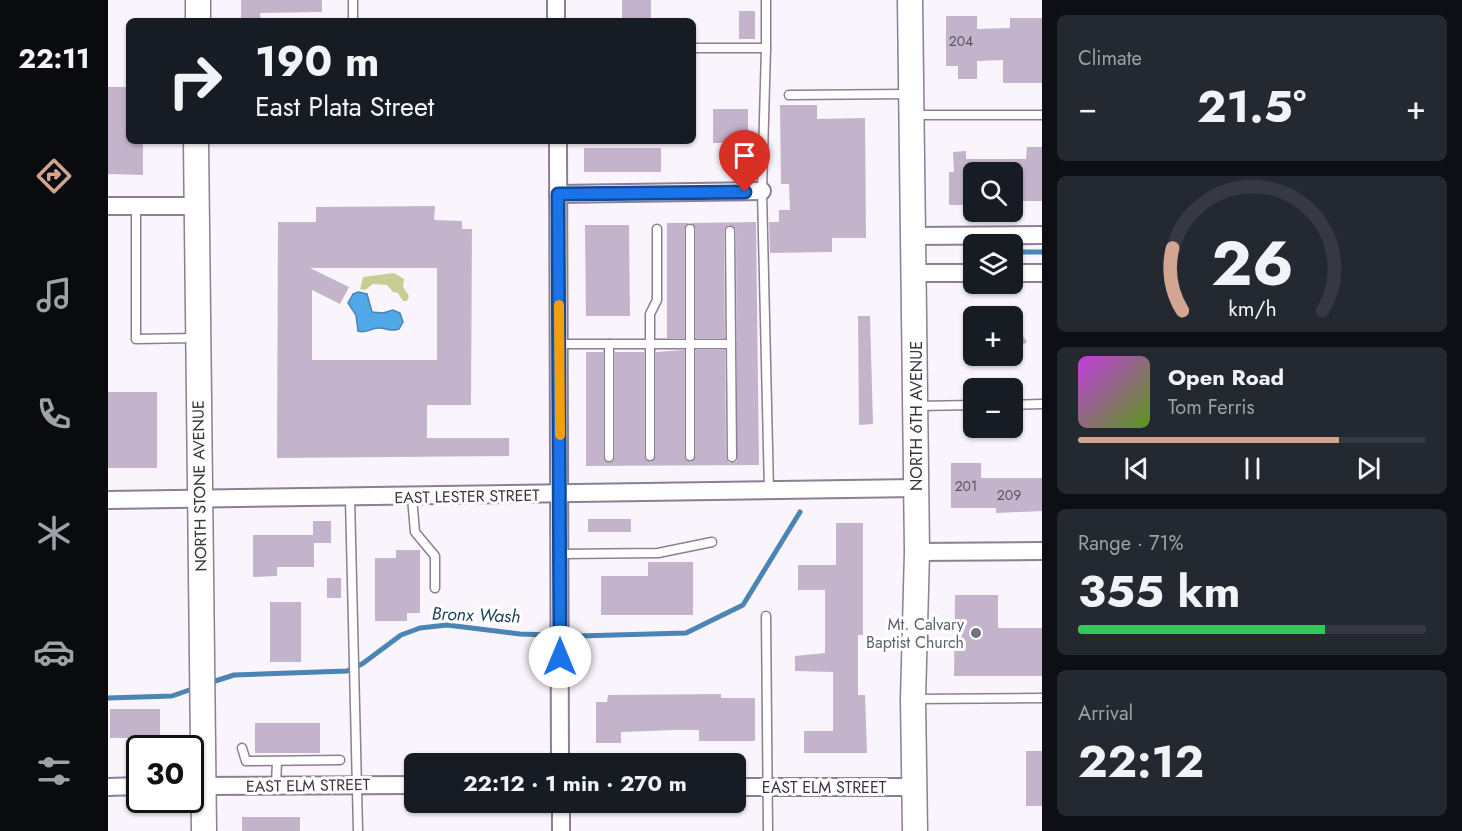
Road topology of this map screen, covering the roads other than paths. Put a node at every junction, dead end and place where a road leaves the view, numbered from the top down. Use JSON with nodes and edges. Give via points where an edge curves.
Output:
{"nodes":[{"id":1,"x":198,"y":0,"type":"edge"},
{"id":2,"x":353,"y":0,"type":"edge"},
{"id":3,"x":556,"y":0,"type":"edge"},
{"id":4,"x":766,"y":0,"type":"edge"},
{"id":5,"x":910,"y":0,"type":"edge"},
{"id":6,"x":198,"y":18,"type":"edge"},
{"id":7,"x":353,"y":18,"type":"edge"},
{"id":8,"x":556,"y":18,"type":"edge"},
{"id":9,"x":696,"y":48,"type":"edge"},
{"id":10,"x":766,"y":48,"type":"junction"},
{"id":11,"x":789,"y":95,"type":"dead end"},
{"id":12,"x":912,"y":105,"type":"junction"},
{"id":13,"x":1042,"y":115,"type":"edge"},
{"id":14,"x":196,"y":144,"type":"edge"},
{"id":15,"x":558,"y":144,"type":"edge"},
{"id":16,"x":762,"y":191,"type":"junction"},
{"id":17,"x":558,"y":194,"type":"junction"},
{"id":18,"x":108,"y":206,"type":"edge"},
{"id":19,"x":136,"y":206,"type":"junction"},
{"id":20,"x":195,"y":206,"type":"junction"},
{"id":21,"x":657,"y":229,"type":"dead end"},
{"id":22,"x":690,"y":229,"type":"dead end"},
{"id":23,"x":730,"y":231,"type":"dead end"},
{"id":24,"x":914,"y":236,"type":"junction"},
{"id":25,"x":1042,"y":236,"type":"edge"},
{"id":26,"x":914,"y":273,"type":"junction"},
{"id":27,"x":963,"y":273,"type":"edge"},
{"id":28,"x":1023,"y":273,"type":"edge"},
{"id":29,"x":1042,"y":273,"type":"edge"},
{"id":30,"x":197,"y":338,"type":"junction"},
{"id":31,"x":559,"y":344,"type":"junction"},
{"id":32,"x":609,"y":344,"type":"junction"},
{"id":33,"x":650,"y":344,"type":"junction"},
{"id":34,"x":690,"y":344,"type":"junction"},
{"id":35,"x":731,"y":344,"type":"junction"},
{"id":36,"x":1042,"y":404,"type":"edge"},
{"id":37,"x":963,"y":405,"type":"edge"},
{"id":38,"x":1023,"y":405,"type":"edge"},
{"id":39,"x":915,"y":406,"type":"junction"},
{"id":40,"x":650,"y":456,"type":"dead end"},
{"id":41,"x":690,"y":456,"type":"dead end"},
{"id":42,"x":609,"y":457,"type":"dead end"},
{"id":43,"x":732,"y":457,"type":"dead end"},
{"id":44,"x":916,"y":488,"type":"junction"},
{"id":45,"x":769,"y":491,"type":"junction"},
{"id":46,"x":560,"y":494,"type":"junction"},
{"id":47,"x":412,"y":497,"type":"junction"},
{"id":48,"x":350,"y":498,"type":"junction"},
{"id":49,"x":108,"y":500,"type":"edge"},
{"id":50,"x":198,"y":501,"type":"junction"},
{"id":51,"x":712,"y":542,"type":"dead end"},
{"id":52,"x":1042,"y":550,"type":"edge"},
{"id":53,"x":917,"y":552,"type":"junction"},
{"id":54,"x":560,"y":554,"type":"junction"},
{"id":55,"x":435,"y":588,"type":"dead end"},
{"id":56,"x":766,"y":616,"type":"dead end"},
{"id":57,"x":1042,"y":698,"type":"edge"},
{"id":58,"x":914,"y":699,"type":"junction"},
{"id":59,"x":199,"y":735,"type":"edge"},
{"id":60,"x":242,"y":748,"type":"dead end"},
{"id":61,"x":560,"y":753,"type":"edge"},
{"id":62,"x":277,"y":760,"type":"junction"},
{"id":63,"x":340,"y":760,"type":"dead end"},
{"id":64,"x":357,"y":784,"type":"junction"},
{"id":65,"x":276,"y":785,"type":"junction"},
{"id":66,"x":404,"y":785,"type":"edge"},
{"id":67,"x":126,"y":786,"type":"edge"},
{"id":68,"x":204,"y":786,"type":"edge"},
{"id":69,"x":108,"y":787,"type":"edge"},
{"id":70,"x":746,"y":787,"type":"edge"},
{"id":71,"x":768,"y":787,"type":"junction"},
{"id":72,"x":914,"y":787,"type":"junction"},
{"id":73,"x":201,"y":813,"type":"edge"},
{"id":74,"x":561,"y":813,"type":"edge"},
{"id":75,"x":204,"y":831,"type":"edge"},
{"id":76,"x":358,"y":831,"type":"edge"},
{"id":77,"x":561,"y":831,"type":"edge"},
{"id":78,"x":768,"y":831,"type":"edge"},
{"id":79,"x":915,"y":831,"type":"edge"}],
"edges":[{"from":1,"to":6,"type":"street"},
{"from":2,"to":7,"type":"lane"},
{"from":3,"to":8,"type":"street"},
{"from":4,"to":10,"type":"lane"},
{"from":5,"to":12,"type":"street","name":"NORTH 6TH AVENUE"},
{"from":9,"to":10,"type":"lane"},
{"from":10,"to":16,"type":"lane"},
{"from":11,"to":12,"type":"lane"},
{"from":12,"to":13,"type":"lane"},
{"from":12,"to":24,"type":"street","name":"NORTH 6TH AVENUE"},
{"from":14,"to":20,"type":"street","name":"NORTH STONE AVENUE"},
{"from":15,"to":17,"type":"street"},
{"from":16,"to":17,"type":"street"},
{"from":16,"to":45,"type":"lane"},
{"from":17,"to":31,"type":"street"},
{"from":18,"to":19,"type":"street"},
{"from":19,"to":20,"type":"street"},
{"from":19,"to":30,"type":"lane","via":[[136,339]]},
{"from":20,"to":30,"type":"street","name":"NORTH STONE AVENUE"},
{"from":21,"to":33,"type":"lane","via":[[657,300],[650,314]]},
{"from":22,"to":34,"type":"lane"},
{"from":23,"to":35,"type":"lane"},
{"from":24,"to":25,"type":"street"},
{"from":24,"to":26,"type":"street","name":"NORTH 6TH AVENUE"},
{"from":26,"to":27,"type":"street"},
{"from":26,"to":39,"type":"street","name":"NORTH 6TH AVENUE"},
{"from":28,"to":29,"type":"street"},
{"from":30,"to":50,"type":"street","name":"NORTH STONE AVENUE"},
{"from":31,"to":32,"type":"lane"},
{"from":31,"to":46,"type":"street"},
{"from":32,"to":33,"type":"lane"},
{"from":32,"to":42,"type":"lane"},
{"from":33,"to":34,"type":"lane"},
{"from":33,"to":40,"type":"lane"},
{"from":34,"to":35,"type":"lane"},
{"from":34,"to":41,"type":"lane"},
{"from":35,"to":43,"type":"lane"},
{"from":36,"to":38,"type":"lane"},
{"from":37,"to":39,"type":"lane"},
{"from":39,"to":44,"type":"street","name":"NORTH 6TH AVENUE"},
{"from":44,"to":45,"type":"street","name":"EAST LESTER STREET"},
{"from":44,"to":53,"type":"street","name":"NORTH 6TH AVENUE"},
{"from":45,"to":46,"type":"street","name":"EAST LESTER STREET"},
{"from":46,"to":47,"type":"street","name":"EAST LESTER STREET"},
{"from":46,"to":54,"type":"street"},
{"from":47,"to":48,"type":"street","name":"EAST LESTER STREET"},
{"from":47,"to":55,"type":"lane","via":[[415,532],[435,556]]},
{"from":48,"to":50,"type":"street","name":"EAST LESTER STREET"},
{"from":48,"to":64,"type":"lane"},
{"from":49,"to":50,"type":"street","name":"EAST LESTER STREET"},
{"from":50,"to":59,"type":"street","name":"NORTH STONE AVENUE"},
{"from":51,"to":54,"type":"lane","via":[[658,553]]},
{"from":52,"to":53,"type":"street"},
{"from":53,"to":58,"type":"street","name":"NORTH 6TH AVENUE"},
{"from":54,"to":61,"type":"street"},
{"from":56,"to":71,"type":"lane"},
{"from":57,"to":58,"type":"lane"},
{"from":58,"to":72,"type":"street","name":"NORTH 6TH AVENUE"},
{"from":60,"to":62,"type":"lane","via":[[246,761]]},
{"from":62,"to":63,"type":"lane"},
{"from":62,"to":65,"type":"lane"},
{"from":64,"to":65,"type":"street","name":"EAST ELM STREET"},
{"from":64,"to":66,"type":"street","name":"EAST ELM STREET"},
{"from":64,"to":76,"type":"lane"},
{"from":65,"to":68,"type":"street","name":"EAST ELM STREET"},
{"from":67,"to":69,"type":"street"},
{"from":70,"to":71,"type":"street","name":"EAST ELM STREET"},
{"from":71,"to":72,"type":"street","name":"EAST ELM STREET"},
{"from":71,"to":78,"type":"lane"},
{"from":72,"to":79,"type":"street","name":"NORTH 6TH AVENUE"},
{"from":73,"to":75,"type":"street","name":"NORTH STONE AVENUE"},
{"from":74,"to":77,"type":"street"}]}
